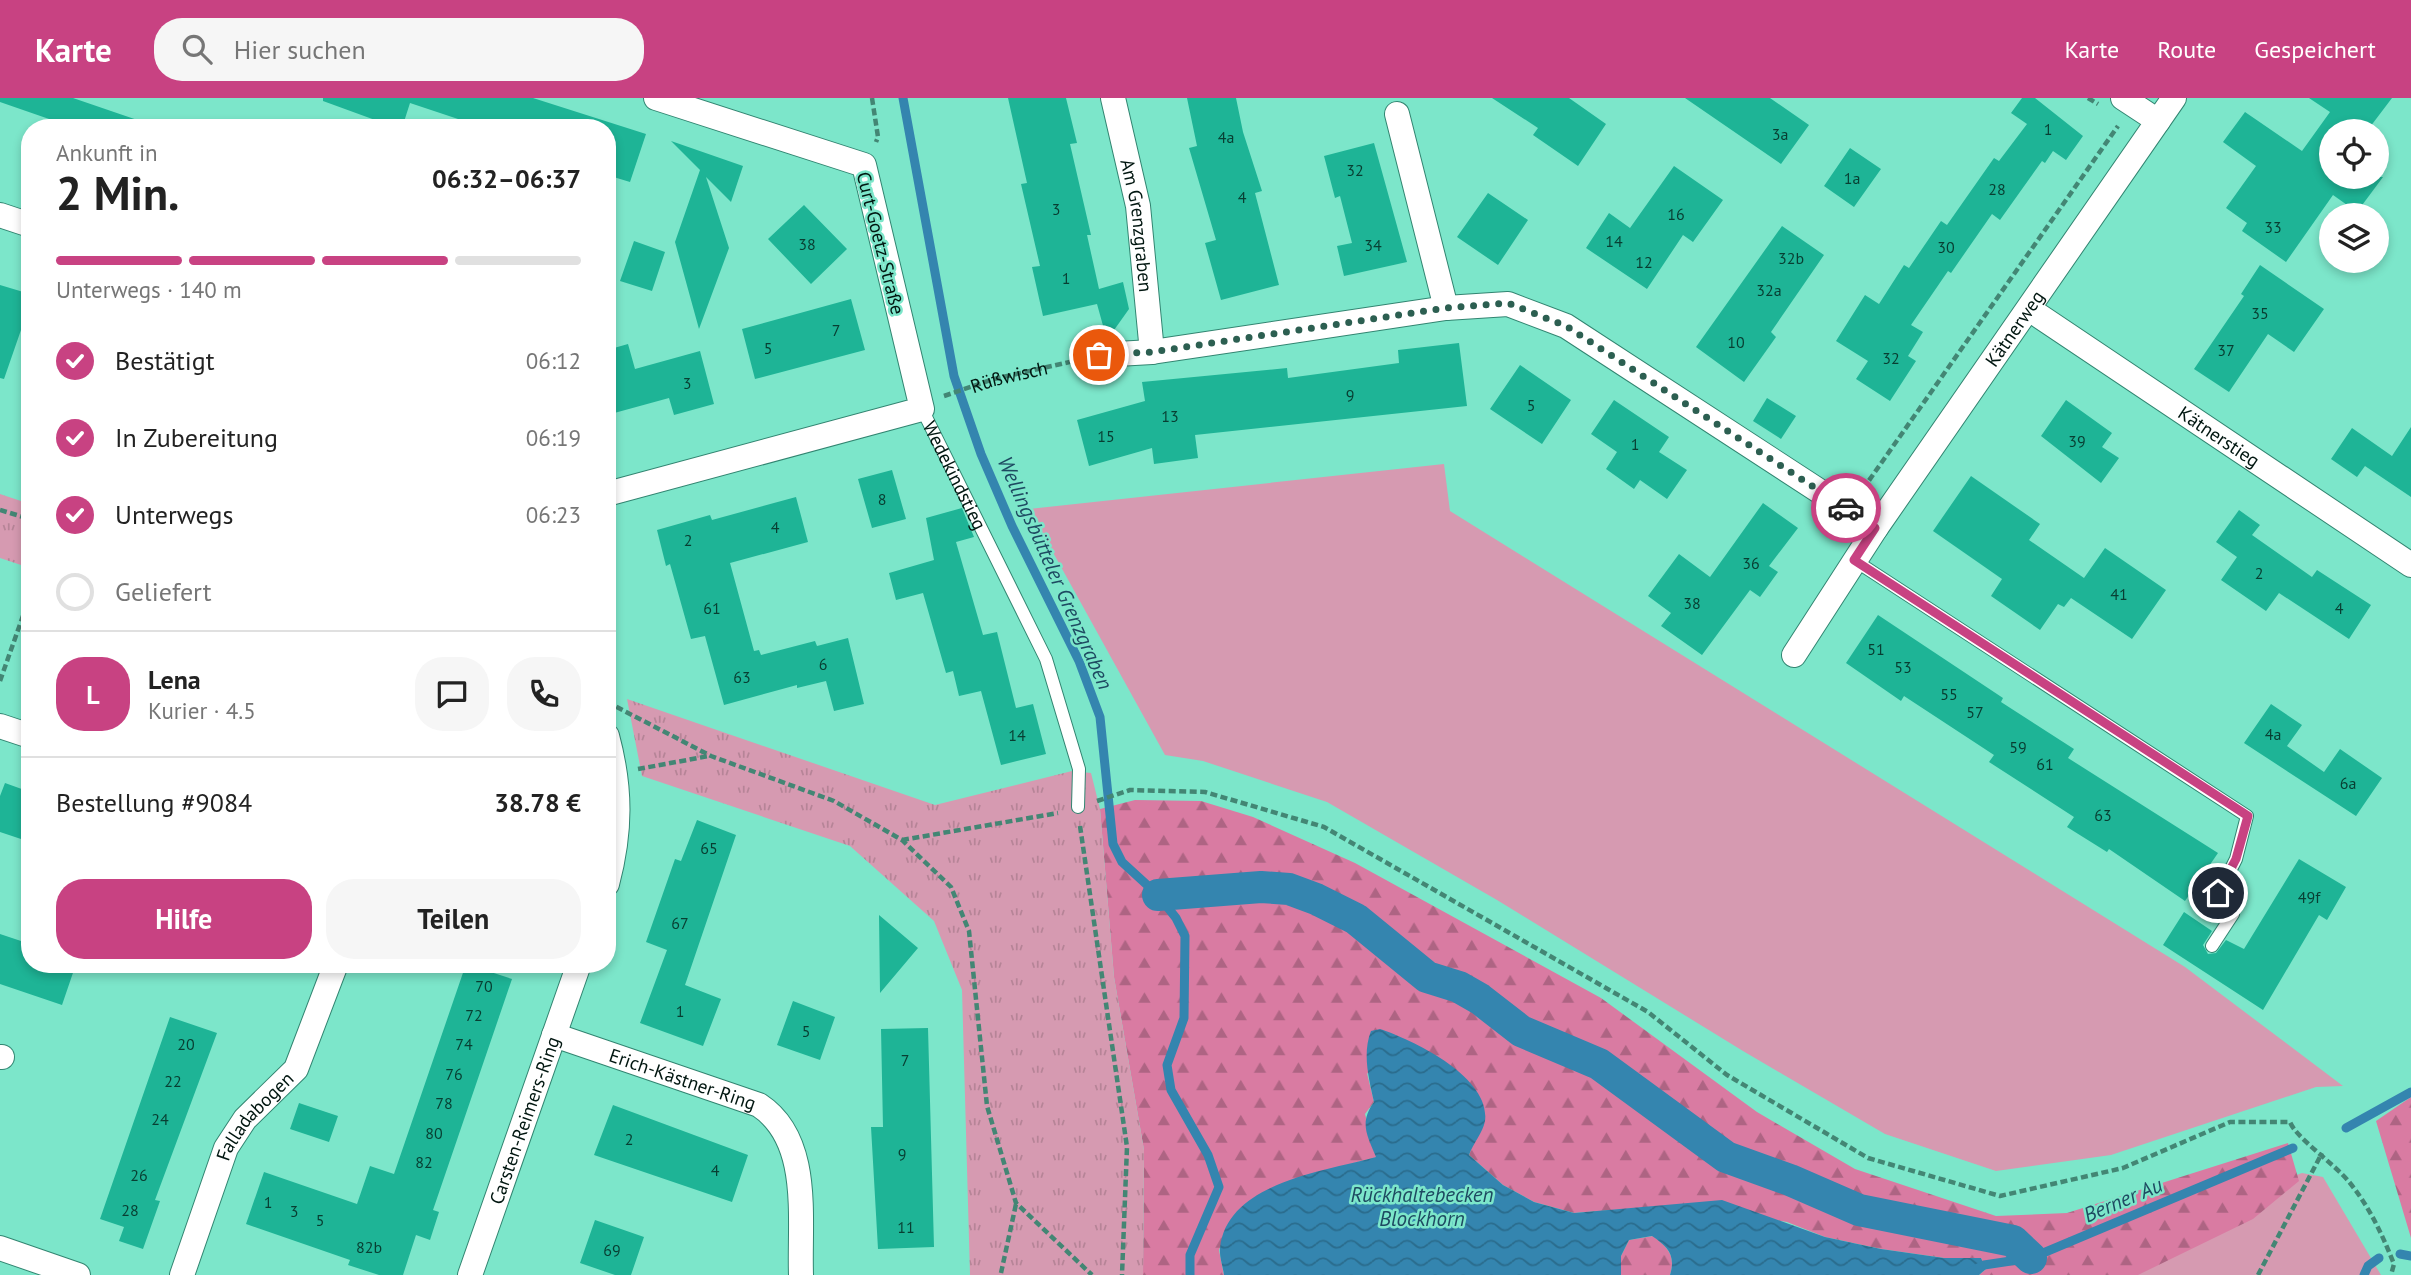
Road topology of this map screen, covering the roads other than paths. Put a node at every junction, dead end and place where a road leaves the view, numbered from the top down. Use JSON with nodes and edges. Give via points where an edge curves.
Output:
{"nodes":[{"id":1,"x":656,"y":98,"type":"edge"},
{"id":2,"x":1114,"y":98,"type":"edge"},
{"id":3,"x":2174,"y":98,"type":"edge"},
{"id":4,"x":2128,"y":101,"type":"edge"},
{"id":5,"x":1397,"y":114,"type":"dead end"},
{"id":6,"x":2158,"y":121,"type":"junction"},
{"id":7,"x":0,"y":215,"type":"edge"},
{"id":8,"x":21,"y":222,"type":"edge"},
{"id":9,"x":1446,"y":308,"type":"junction"},
{"id":10,"x":2029,"y":309,"type":"junction"},
{"id":11,"x":1152,"y":352,"type":"junction"},
{"id":12,"x":1099,"y":355,"type":"road end"},
{"id":13,"x":922,"y":409,"type":"junction"},
{"id":14,"x":616,"y":492,"type":"edge"},
{"id":15,"x":1875,"y":528,"type":"junction"},
{"id":16,"x":1854,"y":560,"type":"junction"},
{"id":17,"x":2411,"y":565,"type":"edge"},
{"id":18,"x":1794,"y":655,"type":"dead end"},
{"id":19,"x":0,"y":726,"type":"edge"},
{"id":20,"x":21,"y":733,"type":"edge"},
{"id":21,"x":616,"y":771,"type":"edge"},
{"id":22,"x":1078,"y":807,"type":"road end"},
{"id":23,"x":616,"y":836,"type":"edge"},
{"id":24,"x":2212,"y":946,"type":"dead end"},
{"id":25,"x":333,"y":973,"type":"edge"},
{"id":26,"x":575,"y":973,"type":"edge"},
{"id":27,"x":554,"y":1035,"type":"junction"},
{"id":28,"x":0,"y":1248,"type":"edge"},
{"id":29,"x":78,"y":1275,"type":"edge"},
{"id":30,"x":182,"y":1275,"type":"edge"},
{"id":31,"x":470,"y":1275,"type":"edge"},
{"id":32,"x":800,"y":1275,"type":"edge"}],
"edges":[{"from":1,"to":13,"type":"street","name":"Curt-Goetz-Straße","via":[[864,165]]},
{"from":2,"to":11,"type":"street","name":"Am Grenzgraben","via":[[1138,206]]},
{"from":3,"to":6,"type":"street","name":"Kätnerweg"},
{"from":4,"to":6,"type":"street"},
{"from":5,"to":9,"type":"street"},
{"from":6,"to":10,"type":"street","name":"Kätnerweg"},
{"from":7,"to":8,"type":"street"},
{"from":9,"to":11,"type":"street"},
{"from":9,"to":15,"type":"street","via":[[1508,303],[1566,326]]},
{"from":10,"to":15,"type":"street","name":"Kätnerweg"},
{"from":10,"to":17,"type":"street","name":"Kätnerstieg"},
{"from":11,"to":12,"type":"street"},
{"from":13,"to":14,"type":"street","name":"Wedekindstieg"},
{"from":13,"to":22,"type":"lane","name":"Wedekindstieg","via":[[1046,659],[1079,769]]},
{"from":15,"to":16,"type":"street","name":"Kätnerweg"},
{"from":16,"to":18,"type":"street","name":"Kätnerweg"},
{"from":16,"to":24,"type":"lane","via":[[2248,816],[2236,859],[2218,893],[2233,914]]},
{"from":19,"to":20,"type":"street"},
{"from":21,"to":23,"type":"street","via":[[620,815]]},
{"from":25,"to":30,"type":"street","name":"Falladabogen","via":[[296,1069],[232,1137]]},
{"from":26,"to":27,"type":"street","name":"Carsten-Reimers-Ring"},
{"from":27,"to":31,"type":"street","name":"Carsten-Reimers-Ring"},
{"from":27,"to":32,"type":"street","name":"Erich-Kästner-Ring","via":[[770,1112],[786,1132],[795,1159]]},
{"from":28,"to":29,"type":"street"}]}
